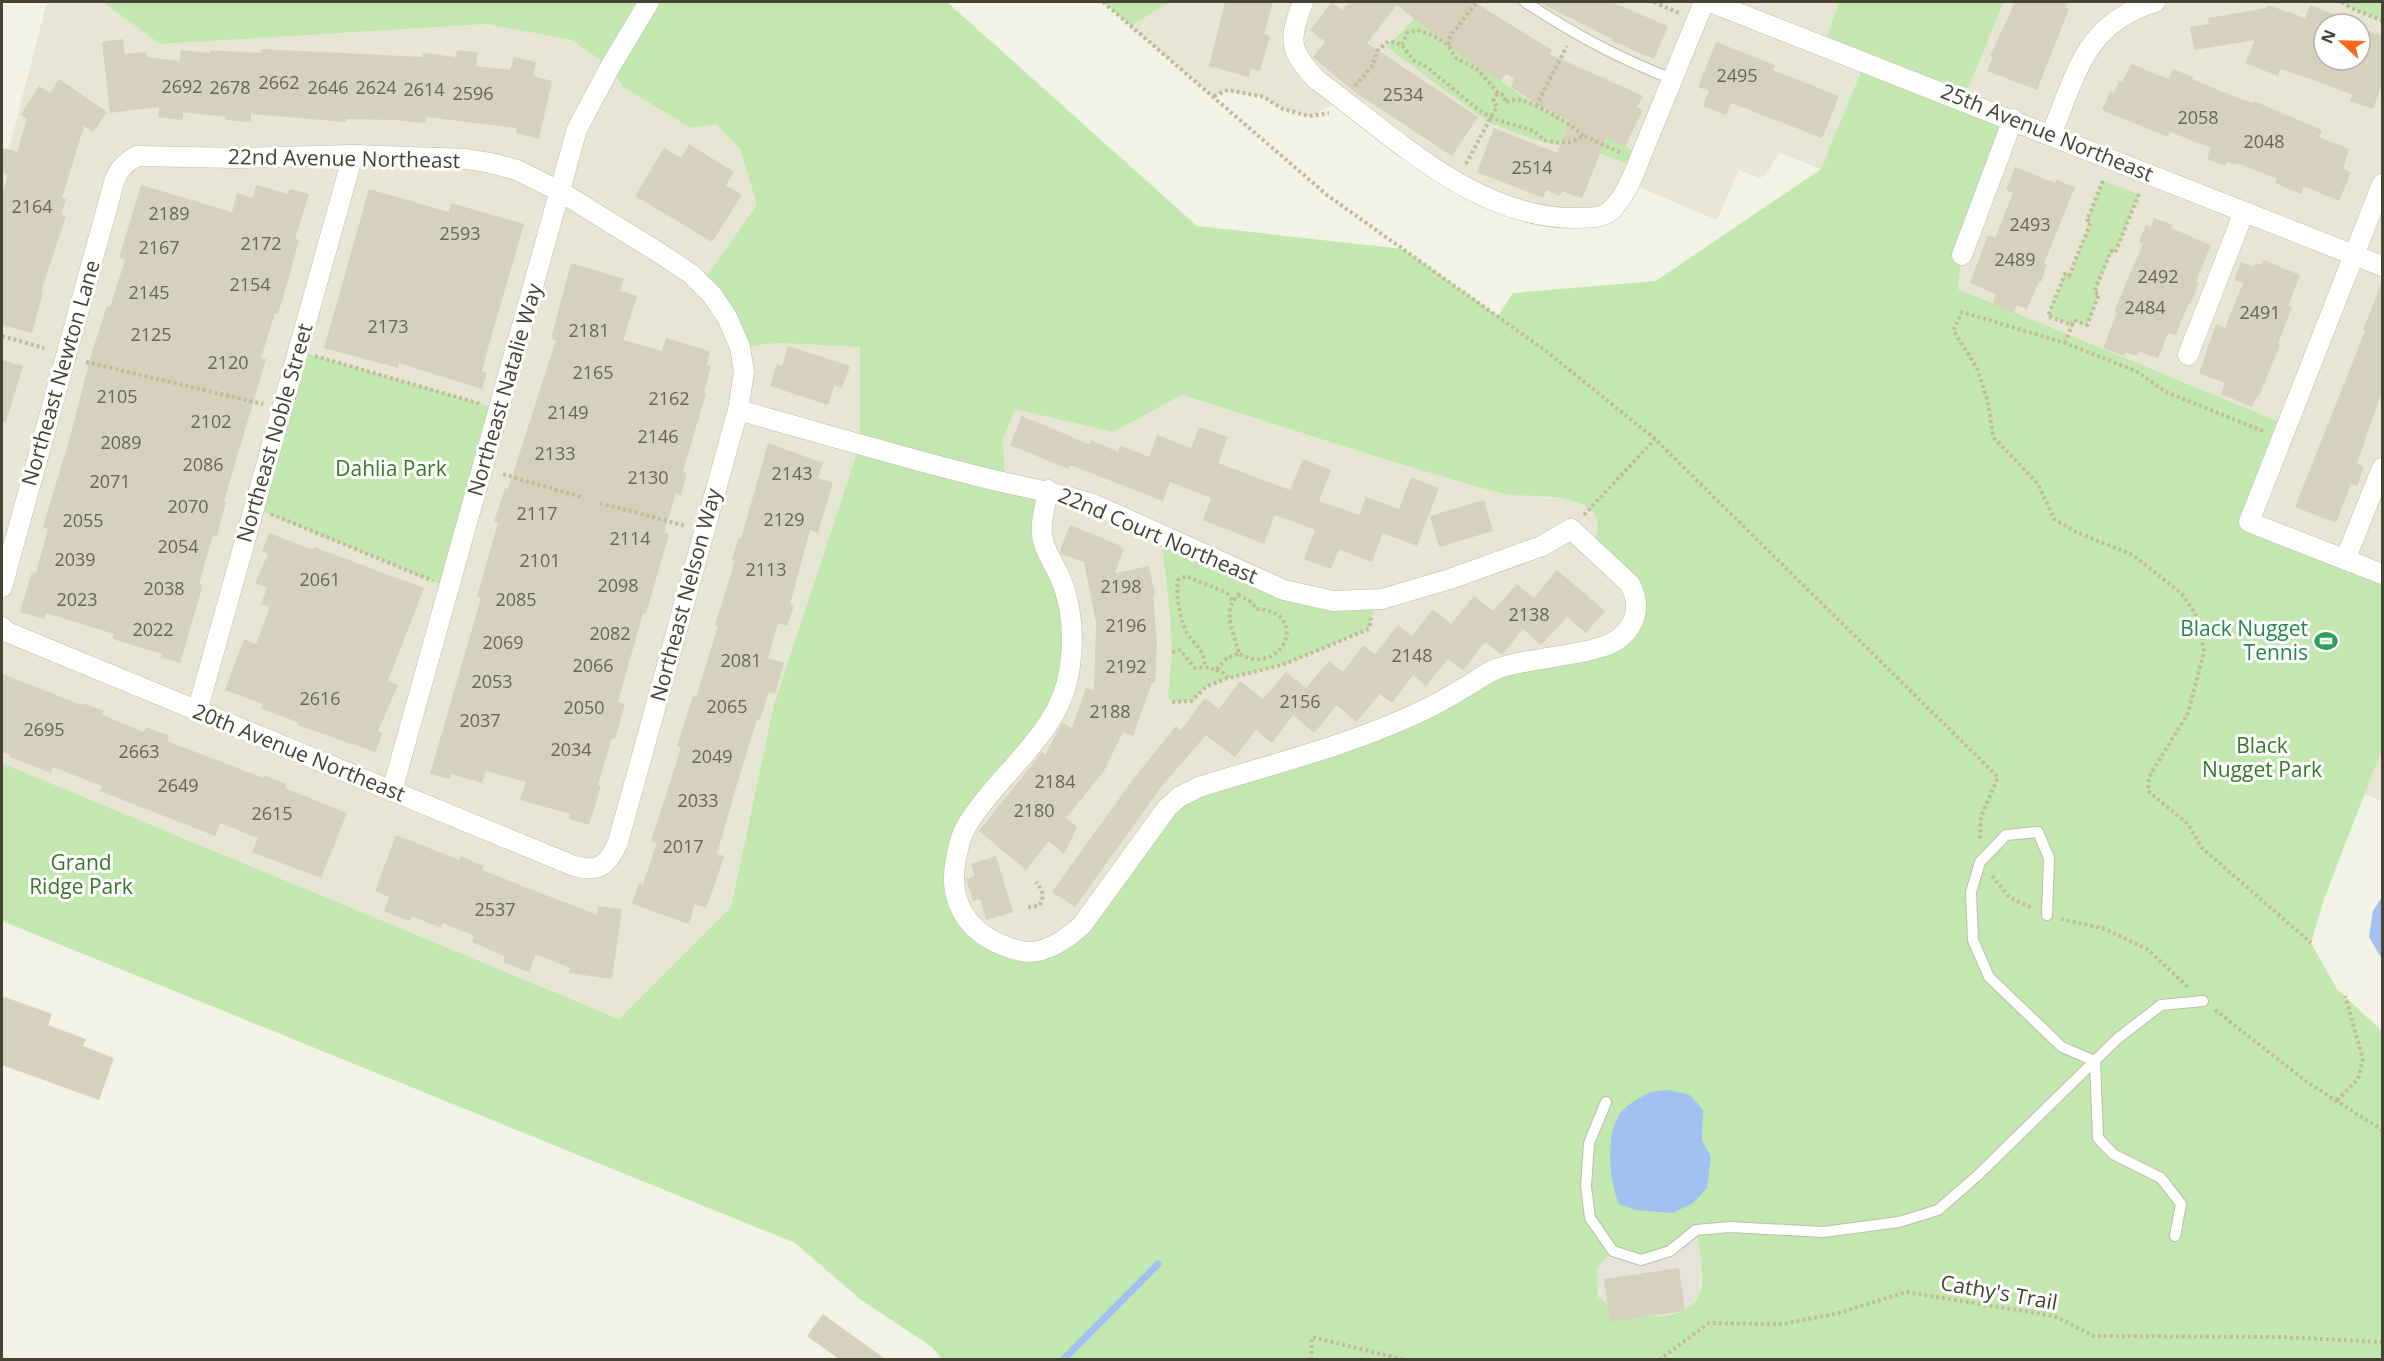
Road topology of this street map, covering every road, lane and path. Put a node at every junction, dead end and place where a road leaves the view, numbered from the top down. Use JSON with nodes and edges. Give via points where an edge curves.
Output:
{"nodes":[{"id":1,"x":649,"y":2,"type":"edge"},
{"id":2,"x":1104,"y":2,"type":"edge"},
{"id":3,"x":1302,"y":2,"type":"edge"},
{"id":4,"x":1477,"y":2,"type":"edge"},
{"id":5,"x":1526,"y":2,"type":"edge"},
{"id":6,"x":1704,"y":2,"type":"edge"},
{"id":7,"x":1710,"y":2,"type":"edge"},
{"id":8,"x":2155,"y":2,"type":"edge"},
{"id":9,"x":2342,"y":2,"type":"edge"},
{"id":10,"x":2382,"y":21,"type":"edge"},
{"id":11,"x":1574,"y":34,"type":"junction"},
{"id":12,"x":1402,"y":45,"type":"junction"},
{"id":13,"x":1448,"y":45,"type":"junction"},
{"id":14,"x":1672,"y":79,"type":"junction"},
{"id":15,"x":1499,"y":94,"type":"junction"},
{"id":16,"x":1213,"y":96,"type":"junction"},
{"id":17,"x":1344,"y":100,"type":"junction"},
{"id":18,"x":1505,"y":102,"type":"junction"},
{"id":19,"x":1497,"y":106,"type":"junction"},
{"id":20,"x":1536,"y":106,"type":"junction"},
{"id":21,"x":1492,"y":117,"type":"junction"},
{"id":22,"x":2013,"y":119,"type":"junction"},
{"id":23,"x":2052,"y":135,"type":"junction"},
{"id":24,"x":1584,"y":136,"type":"junction"},
{"id":25,"x":353,"y":155,"type":"junction"},
{"id":26,"x":1638,"y":160,"type":"junction"},
{"id":27,"x":127,"y":161,"type":"joint"},
{"id":28,"x":2103,"y":181,"type":"dead end"},
{"id":29,"x":1455,"y":182,"type":"junction"},
{"id":30,"x":2382,"y":184,"type":"edge"},
{"id":31,"x":561,"y":192,"type":"junction"},
{"id":32,"x":2139,"y":194,"type":"dead end"},
{"id":33,"x":2244,"y":212,"type":"junction"},
{"id":34,"x":1962,"y":255,"type":"dead end"},
{"id":35,"x":2355,"y":255,"type":"junction"},
{"id":36,"x":2382,"y":266,"type":"edge"},
{"id":37,"x":727,"y":317,"type":"joint"},
{"id":38,"x":2072,"y":325,"type":"junction"},
{"id":39,"x":2,"y":336,"type":"edge"},
{"id":40,"x":2065,"y":343,"type":"junction"},
{"id":41,"x":44,"y":348,"type":"dead end"},
{"id":42,"x":2188,"y":355,"type":"dead end"},
{"id":43,"x":314,"y":356,"type":"dead end"},
{"id":44,"x":86,"y":362,"type":"dead end"},
{"id":45,"x":264,"y":404,"type":"dead end"},
{"id":46,"x":484,"y":405,"type":"dead end"},
{"id":47,"x":738,"y":410,"type":"junction"},
{"id":48,"x":2263,"y":430,"type":"dead end"},
{"id":49,"x":1655,"y":439,"type":"junction"},
{"id":50,"x":2382,"y":468,"type":"edge"},
{"id":51,"x":503,"y":474,"type":"dead end"},
{"id":52,"x":1048,"y":490,"type":"junction"},
{"id":53,"x":584,"y":498,"type":"dead end"},
{"id":54,"x":600,"y":503,"type":"dead end"},
{"id":55,"x":270,"y":514,"type":"dead end"},
{"id":56,"x":686,"y":526,"type":"dead end"},
{"id":57,"x":1571,"y":529,"type":"junction"},
{"id":58,"x":2345,"y":560,"type":"junction"},
{"id":59,"x":2382,"y":574,"type":"edge"},
{"id":60,"x":435,"y":582,"type":"dead end"},
{"id":61,"x":2,"y":587,"type":"edge"},
{"id":62,"x":1245,"y":590,"type":"dead end"},
{"id":63,"x":1238,"y":595,"type":"junction"},
{"id":64,"x":1232,"y":600,"type":"junction"},
{"id":65,"x":1372,"y":615,"type":"dead end"},
{"id":66,"x":2,"y":627,"type":"edge"},
{"id":67,"x":1172,"y":652,"type":"dead end"},
{"id":68,"x":1239,"y":654,"type":"junction"},
{"id":69,"x":1204,"y":667,"type":"junction"},
{"id":70,"x":1215,"y":670,"type":"junction"},
{"id":71,"x":1228,"y":678,"type":"junction"},
{"id":72,"x":1172,"y":702,"type":"dead end"},
{"id":73,"x":197,"y":712,"type":"junction"},
{"id":74,"x":392,"y":791,"type":"junction"},
{"id":75,"x":1980,"y":861,"type":"junction"},
{"id":76,"x":599,"y":868,"type":"joint"},
{"id":77,"x":1036,"y":882,"type":"dead end"},
{"id":78,"x":1028,"y":907,"type":"dead end"},
{"id":79,"x":2047,"y":915,"type":"junction"},
{"id":80,"x":2311,"y":943,"type":"dead end"},
{"id":81,"x":2345,"y":996,"type":"dead end"},
{"id":82,"x":2202,"y":1001,"type":"junction"},
{"id":83,"x":2095,"y":1061,"type":"junction"},
{"id":84,"x":2337,"y":1100,"type":"junction"},
{"id":85,"x":1606,"y":1102,"type":"dead end"},
{"id":86,"x":2382,"y":1130,"type":"edge"},
{"id":87,"x":2175,"y":1236,"type":"dead end"},
{"id":88,"x":2382,"y":1342,"type":"edge"},
{"id":89,"x":1311,"y":1359,"type":"edge"},
{"id":90,"x":1406,"y":1359,"type":"edge"},
{"id":91,"x":1659,"y":1359,"type":"edge"}],
"edges":[{"from":1,"to":31,"type":"street","name":"Northeast Natalie Way","via":[[577,129]]},
{"from":2,"to":16,"type":"path"},
{"from":3,"to":17,"type":"street","via":[[1294,39],[1299,61]]},
{"from":4,"to":13,"type":"path","via":[[1450,36]]},
{"from":5,"to":11,"type":"lane"},
{"from":6,"to":14,"type":"street"},
{"from":7,"to":22,"type":"street","name":"25th Avenue Northeast"},
{"from":8,"to":23,"type":"street","via":[[2123,15],[2094,40],[2082,59]]},
{"from":9,"to":10,"type":"path"},
{"from":11,"to":14,"type":"lane","via":[[1621,59]]},
{"from":11,"to":20,"type":"path"},
{"from":12,"to":13,"type":"path","via":[[1407,33],[1417,30]]},
{"from":12,"to":17,"type":"path","via":[[1389,41],[1377,51],[1373,65]]},
{"from":12,"to":21,"type":"path","via":[[1413,60]]},
{"from":13,"to":15,"type":"path","via":[[1456,58],[1477,69]]},
{"from":14,"to":26,"type":"street"},
{"from":15,"to":18,"type":"path","via":[[1504,95]]},
{"from":15,"to":19,"type":"path","via":[[1493,100]]},
{"from":16,"to":17,"type":"path","via":[[1228,90],[1264,97],[1283,109],[1309,116],[1331,112]]},
{"from":16,"to":49,"type":"path","via":[[1327,195],[1546,351]]},
{"from":17,"to":29,"type":"street"},
{"from":18,"to":19,"type":"path"},
{"from":18,"to":20,"type":"path","via":[[1520,99]]},
{"from":19,"to":21,"type":"path"},
{"from":20,"to":24,"type":"path","via":[[1576,127]]},
{"from":21,"to":24,"type":"path","via":[[1534,131],[1544,140],[1560,143]]},
{"from":21,"to":29,"type":"path"},
{"from":22,"to":23,"type":"street","name":"25th Avenue Northeast"},
{"from":22,"to":34,"type":"street"},
{"from":23,"to":33,"type":"street","name":"25th Avenue Northeast"},
{"from":24,"to":26,"type":"path"},
{"from":25,"to":27,"type":"street","name":"22nd Avenue Northeast","via":[[137,156]]},
{"from":25,"to":31,"type":"street","name":"22nd Avenue Northeast","via":[[491,163],[517,170]]},
{"from":25,"to":73,"type":"street","name":"Northeast Noble Street"},
{"from":26,"to":29,"type":"street","via":[[1615,207],[1602,217],[1536,214],[1491,200]]},
{"from":27,"to":61,"type":"street","name":"Northeast Newton Lane","via":[[116,179]]},
{"from":28,"to":38,"type":"path","via":[[2087,220],[2091,222],[2048,316]]},
{"from":30,"to":35,"type":"street"},
{"from":31,"to":37,"type":"street","name":"22nd Avenue Northeast","via":[[691,274]]},
{"from":31,"to":74,"type":"street","name":"Northeast Natalie Way"},
{"from":32,"to":38,"type":"path","via":[[2094,292],[2099,294],[2087,325],[2074,320]]},
{"from":33,"to":35,"type":"street","name":"25th Avenue Northeast"},
{"from":33,"to":42,"type":"street"},
{"from":35,"to":36,"type":"street","name":"25th Avenue Northeast"},
{"from":35,"to":58,"type":"street","via":[[2249,522]]},
{"from":37,"to":47,"type":"street","name":"Northeast Nelson Way","via":[[740,347],[744,372]]},
{"from":38,"to":40,"type":"path"},
{"from":39,"to":41,"type":"path"},
{"from":40,"to":48,"type":"path","via":[[2136,371],[2166,392]]},
{"from":40,"to":80,"type":"path","via":[[1962,312],[1953,330],[1977,368],[1988,402],[1992,437],[2038,484],[2054,519],[2133,555],[2182,594],[2198,618],[2204,652],[2188,713],[2149,777],[2148,791],[2188,824],[2202,848]]},
{"from":43,"to":46,"type":"path"},
{"from":44,"to":45,"type":"path"},
{"from":47,"to":52,"type":"street","name":"22nd Court Northeast","via":[[978,476]]},
{"from":47,"to":76,"type":"street","name":"Northeast Nelson Way","via":[[618,842],[611,857]]},
{"from":49,"to":57,"type":"path"},
{"from":49,"to":75,"type":"path","via":[[1998,777],[1981,817]]},
{"from":50,"to":58,"type":"street"},
{"from":51,"to":53,"type":"path"},
{"from":52,"to":57,"type":"street","name":"22nd Court Northeast","via":[[1093,504],[1284,590],[1333,602],[1382,599],[1450,579],[1542,546]]},
{"from":52,"to":57,"type":"street","via":[[1042,534],[1071,609],[1068,680],[1050,720],[965,827],[954,885],[965,918],[978,932],[1026,952],[1067,939],[1082,925],[1179,797],[1199,787],[1374,732],[1412,716],[1494,670],[1619,639],[1634,621],[1636,595],[1622,574]]},
{"from":54,"to":56,"type":"path"},
{"from":55,"to":60,"type":"path"},
{"from":58,"to":59,"type":"street"},
{"from":62,"to":63,"type":"path"},
{"from":63,"to":64,"type":"path"},
{"from":63,"to":68,"type":"path","via":[[1252,602],[1256,609],[1274,612],[1288,630],[1279,651],[1253,659]]},
{"from":64,"to":68,"type":"path","via":[[1229,612]]},
{"from":64,"to":69,"type":"path","via":[[1227,593],[1186,576],[1178,580],[1182,621],[1205,657]]},
{"from":65,"to":71,"type":"path","via":[[1368,629],[1282,666]]},
{"from":66,"to":73,"type":"street","name":"20th Avenue Northeast"},
{"from":67,"to":69,"type":"path","via":[[1179,650],[1196,668]]},
{"from":68,"to":70,"type":"path","via":[[1228,657]]},
{"from":69,"to":70,"type":"path"},
{"from":70,"to":71,"type":"path"},
{"from":71,"to":72,"type":"path","via":[[1207,686],[1191,701]]},
{"from":73,"to":74,"type":"street","name":"20th Avenue Northeast"},
{"from":74,"to":76,"type":"street","name":"20th Avenue Northeast","via":[[574,866]]},
{"from":75,"to":79,"type":"path","via":[[2010,898]]},
{"from":75,"to":79,"type":"lane","via":[[2006,835],[2038,832],[2049,858]]},
{"from":75,"to":83,"type":"lane","via":[[1971,892],[1973,940],[1989,977],[2062,1047]]},
{"from":77,"to":78,"type":"path","via":[[1043,899],[1038,906]]},
{"from":79,"to":82,"type":"path","via":[[2105,929],[2147,949]]},
{"from":81,"to":84,"type":"path","via":[[2363,1059],[2358,1079]]},
{"from":82,"to":83,"type":"lane","via":[[2161,1005]]},
{"from":82,"to":84,"type":"path","via":[[2307,1082]]},
{"from":83,"to":85,"type":"lane","via":[[1938,1210],[1899,1222],[1823,1232],[1730,1227],[1696,1230],[1670,1251],[1641,1260],[1613,1251],[1590,1218],[1586,1186],[1589,1143]]},
{"from":83,"to":87,"type":"lane","via":[[2098,1138],[2113,1154],[2161,1178],[2181,1204]]},
{"from":84,"to":86,"type":"path"},
{"from":88,"to":91,"type":"path","name":"Cathy's Trail","via":[[2094,1336],[2054,1316],[1906,1292],[1839,1313],[1782,1324],[1709,1323]]},
{"from":89,"to":90,"type":"path","via":[[1312,1337]]}]}
